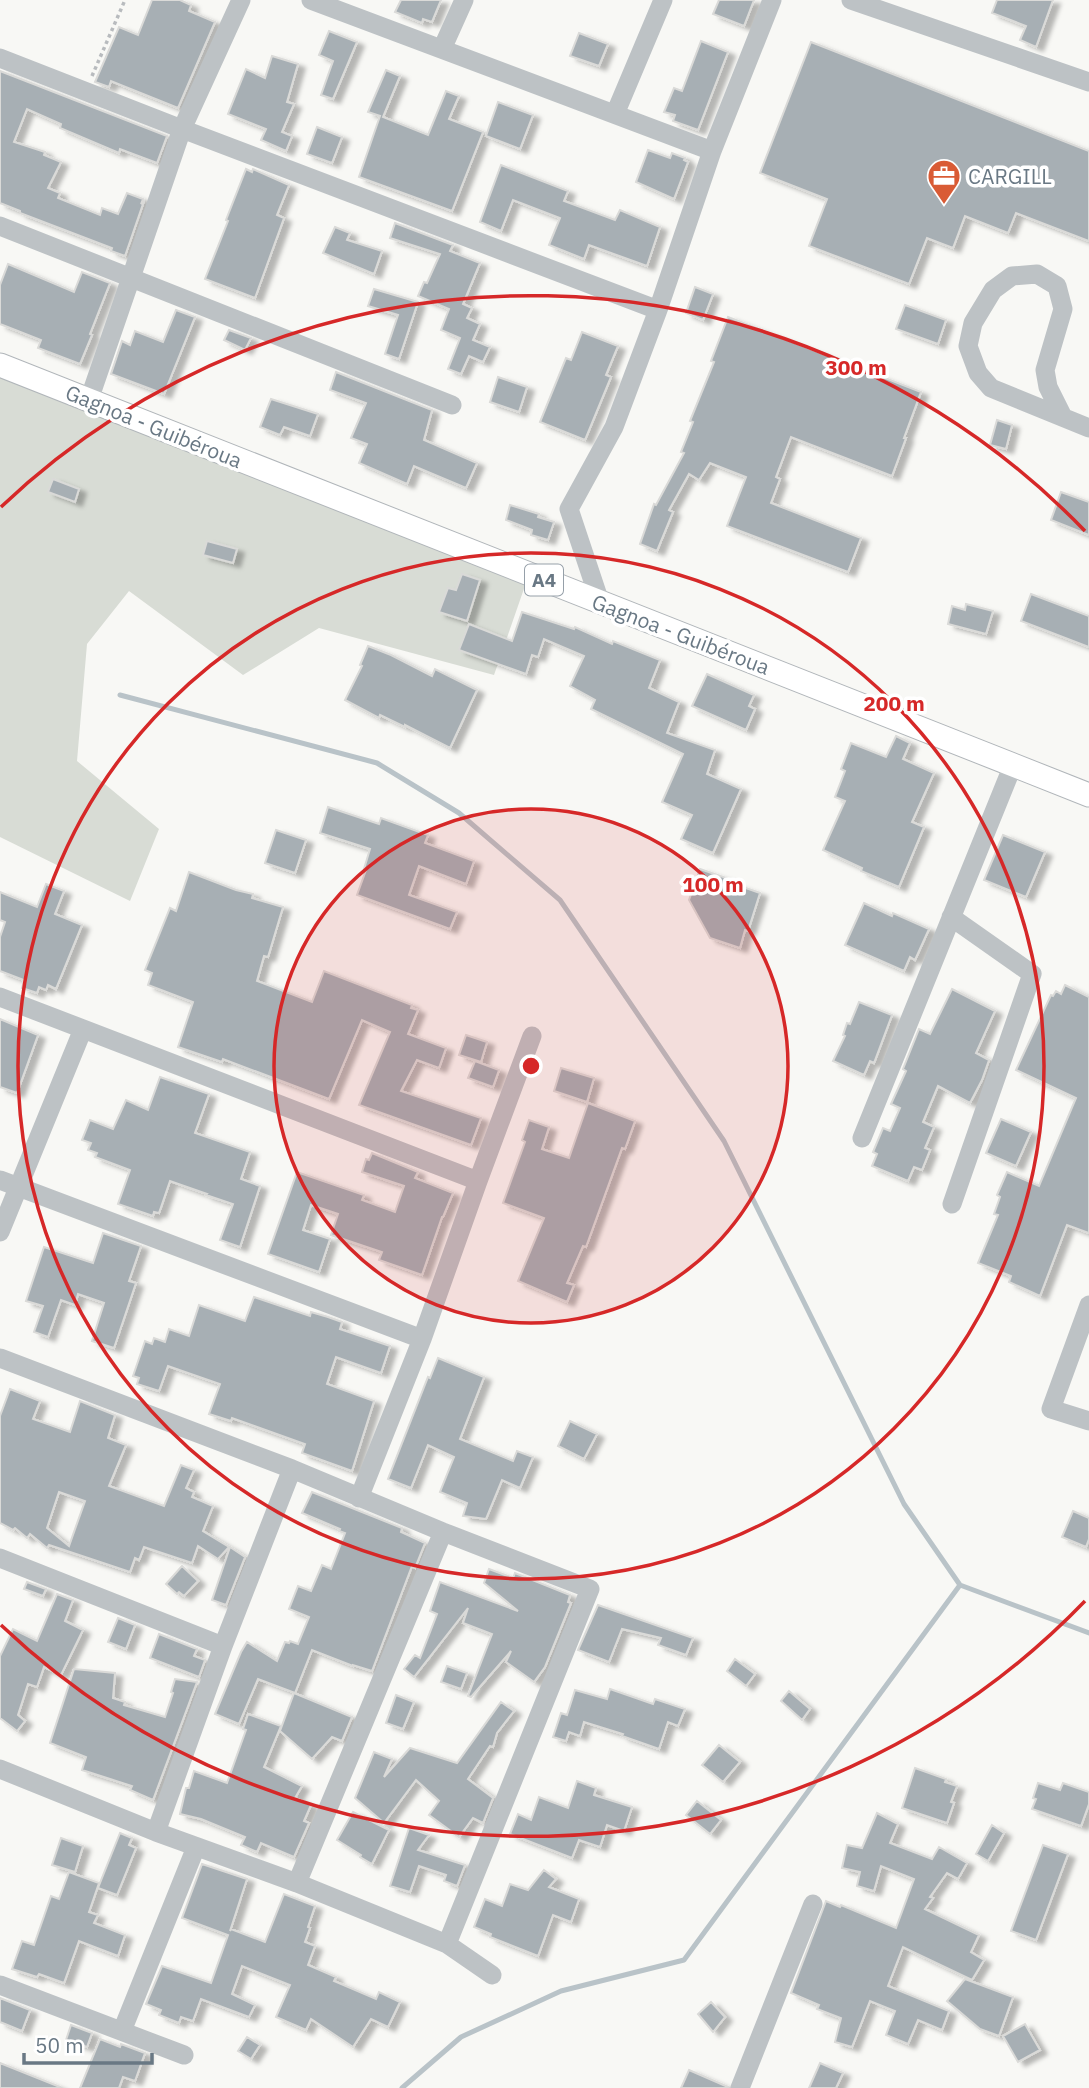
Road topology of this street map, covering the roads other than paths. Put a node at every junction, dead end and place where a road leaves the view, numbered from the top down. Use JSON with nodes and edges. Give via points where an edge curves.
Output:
{"nodes":[{"id":1,"x":240,"y":0,"type":"edge"},
{"id":2,"x":311,"y":0,"type":"edge"},
{"id":3,"x":464,"y":0,"type":"edge"},
{"id":4,"x":663,"y":0,"type":"edge"},
{"id":5,"x":772,"y":0,"type":"edge"},
{"id":6,"x":852,"y":0,"type":"edge"},
{"id":7,"x":442,"y":49,"type":"junction"},
{"id":8,"x":0,"y":58,"type":"edge"},
{"id":9,"x":1089,"y":82,"type":"edge"},
{"id":10,"x":615,"y":114,"type":"junction"},
{"id":11,"x":182,"y":130,"type":"junction"},
{"id":12,"x":712,"y":150,"type":"junction"},
{"id":13,"x":0,"y":226,"type":"edge"},
{"id":14,"x":131,"y":279,"type":"junction"},
{"id":15,"x":658,"y":310,"type":"junction"},
{"id":16,"x":0,"y":365,"type":"edge"},
{"id":17,"x":89,"y":400,"type":"junction"},
{"id":18,"x":452,"y":405,"type":"dead end"},
{"id":19,"x":1063,"y":417,"type":"junction"},
{"id":20,"x":1089,"y":428,"type":"edge"},
{"id":21,"x":600,"y":602,"type":"junction"},
{"id":22,"x":1013,"y":765,"type":"junction"},
{"id":23,"x":1089,"y":795,"type":"edge"},
{"id":24,"x":951,"y":917,"type":"junction"},
{"id":25,"x":0,"y":998,"type":"edge"},
{"id":26,"x":83,"y":1029,"type":"junction"},
{"id":27,"x":532,"y":1036,"type":"dead end"},
{"id":28,"x":862,"y":1138,"type":"dead end"},
{"id":29,"x":478,"y":1181,"type":"junction"},
{"id":30,"x":9,"y":1183,"type":"edge"},
{"id":31,"x":952,"y":1204,"type":"dead end"},
{"id":32,"x":0,"y":1232,"type":"edge"},
{"id":33,"x":1089,"y":1305,"type":"edge"},
{"id":34,"x":422,"y":1339,"type":"junction"},
{"id":35,"x":0,"y":1358,"type":"edge"},
{"id":36,"x":1089,"y":1421,"type":"edge"},
{"id":37,"x":292,"y":1469,"type":"junction"},
{"id":38,"x":359,"y":1498,"type":"junction"},
{"id":39,"x":443,"y":1532,"type":"junction"},
{"id":40,"x":0,"y":1558,"type":"edge"},
{"id":41,"x":223,"y":1646,"type":"junction"},
{"id":42,"x":0,"y":1769,"type":"edge"},
{"id":43,"x":156,"y":1832,"type":"junction"},
{"id":44,"x":196,"y":1847,"type":"junction"},
{"id":45,"x":297,"y":1883,"type":"junction"},
{"id":46,"x":813,"y":1904,"type":"dead end"},
{"id":47,"x":447,"y":1944,"type":"junction"},
{"id":48,"x":492,"y":1975,"type":"dead end"},
{"id":49,"x":0,"y":1985,"type":"edge"},
{"id":50,"x":122,"y":2031,"type":"junction"},
{"id":51,"x":184,"y":2055,"type":"dead end"},
{"id":52,"x":740,"y":2088,"type":"edge"}],
"edges":[{"from":1,"to":11,"type":"street"},
{"from":2,"to":7,"type":"street"},
{"from":3,"to":7,"type":"street"},
{"from":4,"to":10,"type":"street"},
{"from":5,"to":12,"type":"street"},
{"from":6,"to":9,"type":"street"},
{"from":7,"to":10,"type":"street"},
{"from":8,"to":11,"type":"street"},
{"from":10,"to":12,"type":"street"},
{"from":11,"to":14,"type":"street"},
{"from":11,"to":15,"type":"street"},
{"from":12,"to":15,"type":"street"},
{"from":13,"to":14,"type":"street"},
{"from":14,"to":17,"type":"street"},
{"from":14,"to":18,"type":"street"},
{"from":15,"to":21,"type":"street","via":[[614,427],[569,509]]},
{"from":16,"to":17,"type":"main road","name":"Gagnoa - Guibéroua","number":"A4"},
{"from":17,"to":21,"type":"main road","name":"Gagnoa - Guibéroua","number":"A4"},
{"from":19,"to":19,"type":"street","via":[[1045,370],[1063,309],[1057,286],[1037,274],[1012,276],[993,290],[973,323],[968,346],[978,373],[991,388]]},
{"from":19,"to":20,"type":"street"},
{"from":21,"to":22,"type":"main road","name":"Gagnoa - Guibéroua","number":"A4"},
{"from":22,"to":23,"type":"main road","name":"Gagnoa - Guibéroua","number":"A4"},
{"from":22,"to":24,"type":"street"},
{"from":24,"to":28,"type":"street"},
{"from":24,"to":31,"type":"street","via":[[1032,974]]},
{"from":25,"to":26,"type":"street"},
{"from":26,"to":29,"type":"street"},
{"from":26,"to":30,"type":"street"},
{"from":27,"to":29,"type":"street"},
{"from":29,"to":34,"type":"street"},
{"from":30,"to":32,"type":"street"},
{"from":30,"to":34,"type":"street"},
{"from":33,"to":36,"type":"street","via":[[1051,1409]]},
{"from":34,"to":38,"type":"street"},
{"from":35,"to":37,"type":"street"},
{"from":37,"to":38,"type":"street"},
{"from":37,"to":41,"type":"street"},
{"from":38,"to":39,"type":"street"},
{"from":39,"to":45,"type":"street"},
{"from":39,"to":47,"type":"street","via":[[590,1589]]},
{"from":40,"to":41,"type":"street"},
{"from":41,"to":43,"type":"street"},
{"from":42,"to":43,"type":"street"},
{"from":43,"to":44,"type":"street"},
{"from":44,"to":45,"type":"street"},
{"from":44,"to":50,"type":"street"},
{"from":45,"to":47,"type":"street"},
{"from":46,"to":52,"type":"street"},
{"from":47,"to":48,"type":"street"},
{"from":49,"to":50,"type":"street"},
{"from":50,"to":51,"type":"street"}]}
